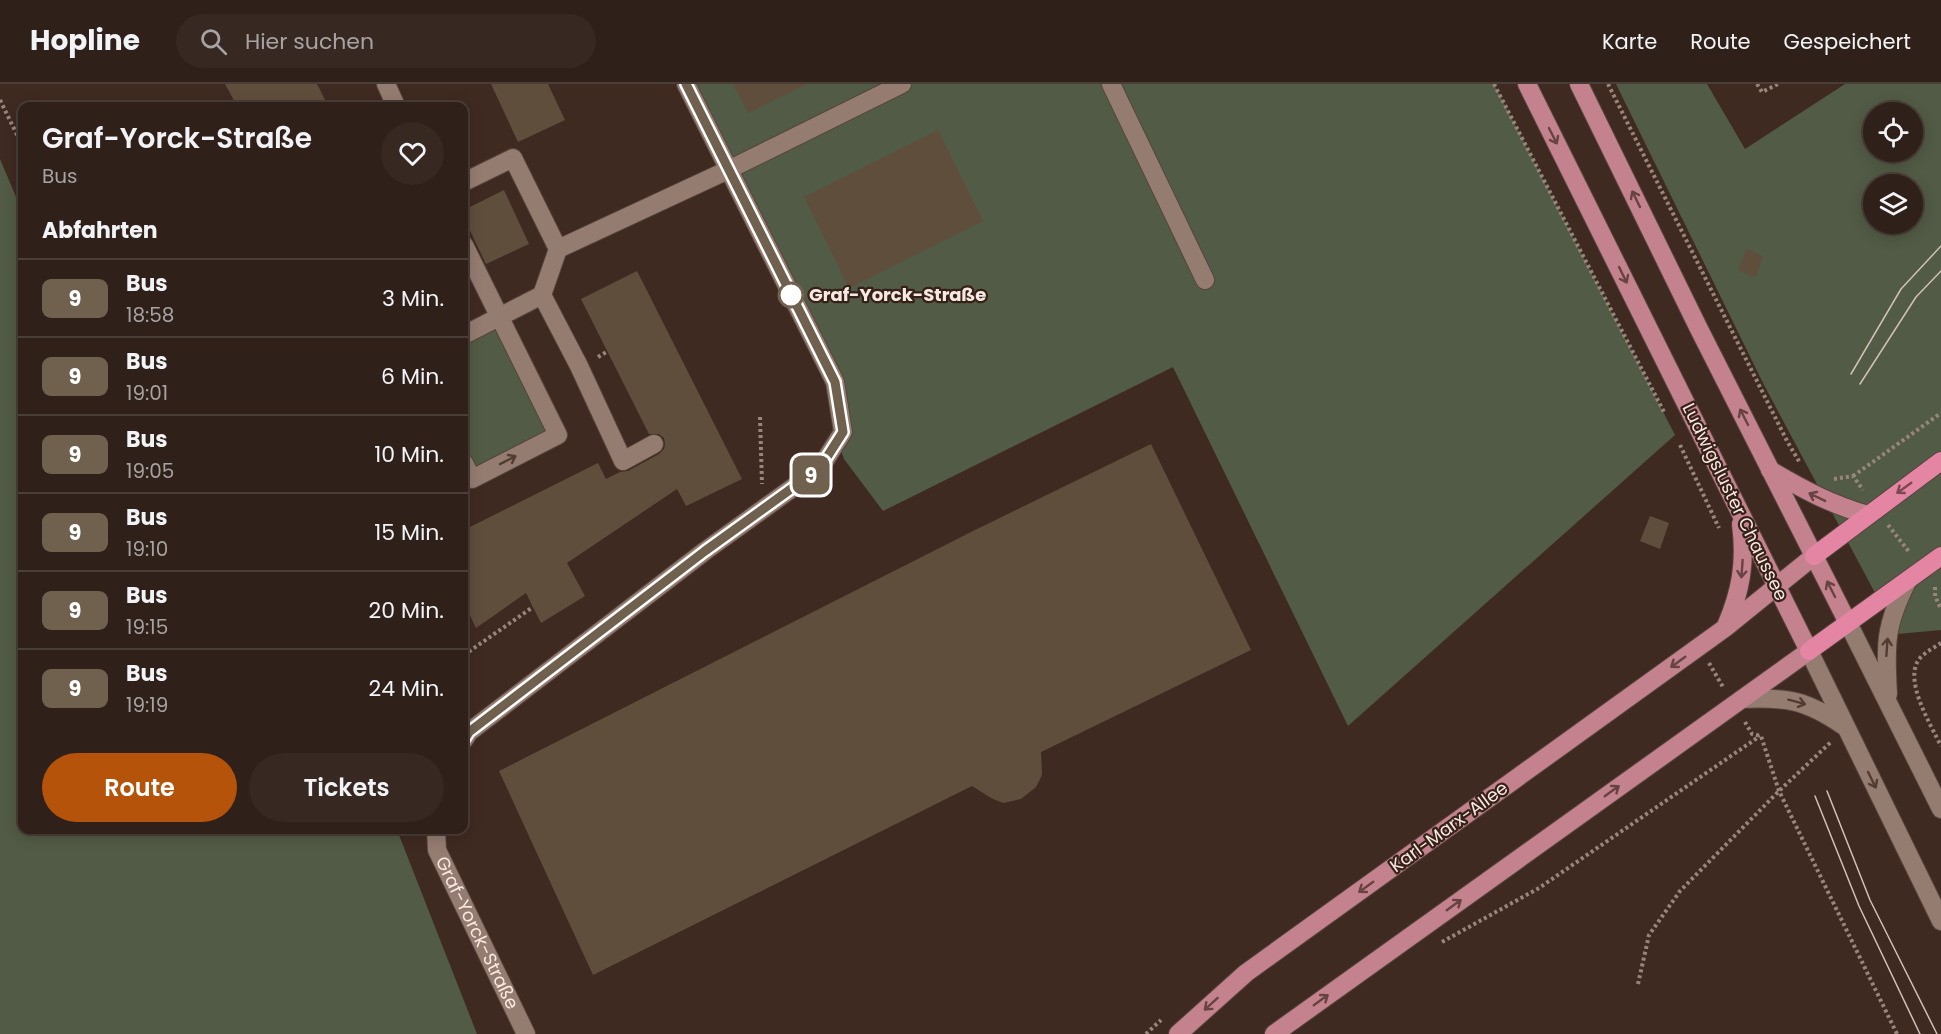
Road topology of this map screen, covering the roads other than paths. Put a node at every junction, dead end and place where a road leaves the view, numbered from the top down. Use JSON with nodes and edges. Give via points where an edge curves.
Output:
{"nodes":[{"id":1,"x":386,"y":84,"type":"edge"},
{"id":2,"x":686,"y":84,"type":"edge"},
{"id":3,"x":902,"y":84,"type":"edge"},
{"id":4,"x":1111,"y":84,"type":"edge"},
{"id":5,"x":1527,"y":84,"type":"edge"},
{"id":6,"x":1579,"y":84,"type":"edge"},
{"id":7,"x":394,"y":102,"type":"edge"},
{"id":8,"x":728,"y":170,"type":"junction"},
{"id":9,"x":468,"y":180,"type":"edge"},
{"id":10,"x":558,"y":249,"type":"junction"},
{"id":11,"x":468,"y":253,"type":"edge"},
{"id":12,"x":1205,"y":280,"type":"dead end"},
{"id":13,"x":542,"y":295,"type":"junction"},
{"id":14,"x":499,"y":317,"type":"junction"},
{"id":15,"x":468,"y":333,"type":"edge"},
{"id":16,"x":654,"y":444,"type":"dead end"},
{"id":17,"x":1941,"y":461,"type":"edge"},
{"id":18,"x":468,"y":470,"type":"edge"},
{"id":19,"x":1770,"y":470,"type":"junction"},
{"id":20,"x":1739,"y":511,"type":"junction"},
{"id":21,"x":1872,"y":512,"type":"junction"},
{"id":22,"x":1814,"y":556,"type":"junction"},
{"id":23,"x":1941,"y":556,"type":"edge"},
{"id":24,"x":1916,"y":575,"type":"junction"},
{"id":25,"x":1777,"y":587,"type":"junction"},
{"id":26,"x":1848,"y":623,"type":"junction"},
{"id":27,"x":1725,"y":628,"type":"junction"},
{"id":28,"x":1809,"y":651,"type":"junction"},
{"id":29,"x":1738,"y":702,"type":"junction"},
{"id":30,"x":1889,"y":705,"type":"junction"},
{"id":31,"x":1846,"y":727,"type":"junction"},
{"id":32,"x":468,"y":734,"type":"edge"},
{"id":33,"x":1941,"y":809,"type":"edge"},
{"id":34,"x":436,"y":834,"type":"edge"},
{"id":35,"x":1941,"y":921,"type":"edge"},
{"id":36,"x":526,"y":1034,"type":"edge"},
{"id":37,"x":1178,"y":1034,"type":"edge"},
{"id":38,"x":1274,"y":1034,"type":"edge"}],
"edges":[{"from":1,"to":7,"type":"street"},
{"from":2,"to":8,"type":"street"},
{"from":3,"to":8,"type":"street"},
{"from":4,"to":12,"type":"street"},
{"from":5,"to":20,"type":"main road","name":"Ludwigsluster Chaussee","one_way":true},
{"from":19,"to":6,"type":"main road","one_way":true},
{"from":8,"to":10,"type":"street"},
{"from":8,"to":32,"type":"street","via":[[835,382],[843,432],[820,468],[705,551]]},
{"from":9,"to":10,"type":"street","via":[[513,158]]},
{"from":10,"to":13,"type":"street"},
{"from":11,"to":14,"type":"street"},
{"from":13,"to":14,"type":"street"},
{"from":13,"to":16,"type":"street","via":[[623,461]]},
{"from":14,"to":15,"type":"street"},
{"from":18,"to":14,"type":"street","one_way":true,"via":[[472,478],[558,435]]},
{"from":17,"to":21,"type":"highway","one_way":true},
{"from":21,"to":19,"type":"main road","one_way":true,"via":[[1839,507]]},
{"from":19,"to":22,"type":"main road"},
{"from":20,"to":25,"type":"main road","name":"Ludwigsluster Chaussee"},
{"from":20,"to":27,"type":"main road","one_way":true,"via":[[1743,574]]},
{"from":21,"to":22,"type":"highway"},
{"from":22,"to":25,"type":"main road","name":"Karl-Marx-Allee"},
{"from":26,"to":22,"type":"main road","one_way":true},
{"from":23,"to":24,"type":"highway"},
{"from":24,"to":26,"type":"highway"},
{"from":30,"to":24,"type":"street","one_way":true,"via":[[1888,632],[1895,606]]},
{"from":25,"to":27,"type":"main road","name":"Karl-Marx-Allee"},
{"from":25,"to":28,"type":"main road","name":"Ludwigsluster Chaussee"},
{"from":26,"to":28,"type":"highway"},
{"from":26,"to":30,"type":"street"},
{"from":27,"to":37,"type":"main road","name":"Karl-Marx-Allee","one_way":true,"via":[[1246,974]]},
{"from":28,"to":29,"type":"main road"},
{"from":28,"to":31,"type":"street","name":"Ludwigsluster Chaussee"},
{"from":29,"to":31,"type":"street","one_way":true,"via":[[1770,698],[1796,701],[1821,710]]},
{"from":38,"to":29,"type":"main road","one_way":true},
{"from":30,"to":33,"type":"street"},
{"from":31,"to":35,"type":"street","name":"Ludwigsluster Chaussee","one_way":true},
{"from":34,"to":36,"type":"street","name":"Graf-Yorck-Straße","via":[[437,850]]}]}
